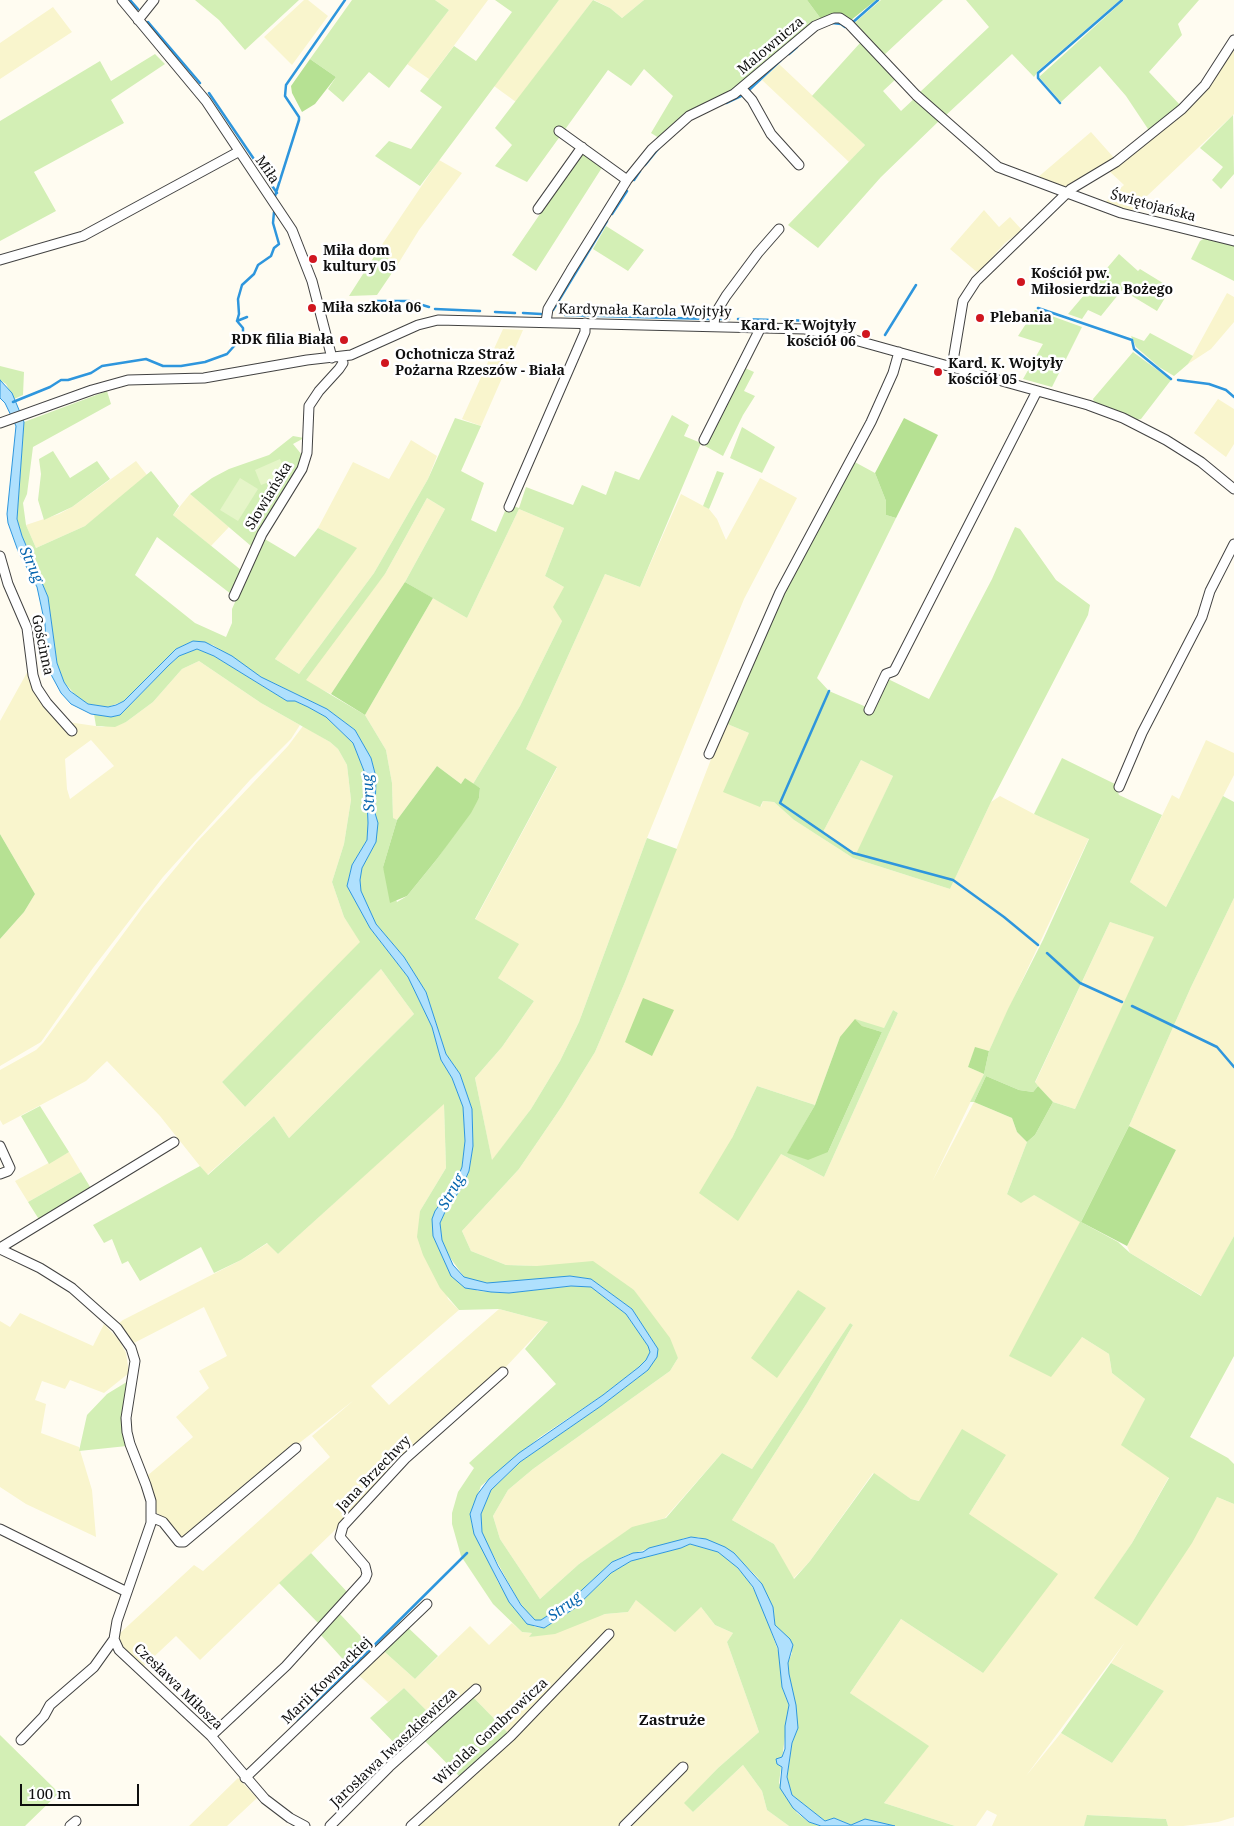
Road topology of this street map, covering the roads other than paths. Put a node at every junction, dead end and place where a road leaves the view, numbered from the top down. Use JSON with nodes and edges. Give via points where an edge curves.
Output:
{"nodes":[{"id":1,"x":122,"y":0,"type":"edge"},
{"id":2,"x":154,"y":0,"type":"edge"},
{"id":3,"x":138,"y":20,"type":"junction"},
{"id":4,"x":1234,"y":40,"type":"edge"},
{"id":5,"x":742,"y":88,"type":"junction"},
{"id":6,"x":559,"y":131,"type":"dead end"},
{"id":7,"x":582,"y":147,"type":"junction"},
{"id":8,"x":238,"y":152,"type":"junction"},
{"id":9,"x":798,"y":165,"type":"dead end"},
{"id":10,"x":627,"y":180,"type":"junction"},
{"id":11,"x":1065,"y":194,"type":"junction"},
{"id":12,"x":538,"y":209,"type":"dead end"},
{"id":13,"x":779,"y":229,"type":"dead end"},
{"id":14,"x":1234,"y":241,"type":"edge"},
{"id":15,"x":0,"y":260,"type":"edge"},
{"id":16,"x":546,"y":322,"type":"junction"},
{"id":17,"x":585,"y":323,"type":"junction"},
{"id":18,"x":714,"y":326,"type":"junction"},
{"id":19,"x":761,"y":328,"type":"junction"},
{"id":20,"x":899,"y":352,"type":"junction"},
{"id":21,"x":332,"y":358,"type":"junction"},
{"id":22,"x":342,"y":358,"type":"junction"},
{"id":23,"x":952,"y":367,"type":"junction"},
{"id":24,"x":1037,"y":390,"type":"junction"},
{"id":25,"x":0,"y":423,"type":"edge"},
{"id":26,"x":704,"y":440,"type":"dead end"},
{"id":27,"x":1234,"y":489,"type":"edge"},
{"id":28,"x":509,"y":507,"type":"dead end"},
{"id":29,"x":1234,"y":544,"type":"edge"},
{"id":30,"x":0,"y":556,"type":"edge"},
{"id":31,"x":234,"y":596,"type":"dead end"},
{"id":32,"x":869,"y":710,"type":"dead end"},
{"id":33,"x":72,"y":731,"type":"dead end"},
{"id":34,"x":710,"y":754,"type":"dead end"},
{"id":35,"x":1119,"y":786,"type":"dead end"},
{"id":36,"x":174,"y":1142,"type":"dead end"},
{"id":37,"x":0,"y":1146,"type":"edge"},
{"id":38,"x":0,"y":1174,"type":"edge"},
{"id":39,"x":0,"y":1248,"type":"edge"},
{"id":40,"x":503,"y":1372,"type":"dead end"},
{"id":41,"x":296,"y":1448,"type":"dead end"},
{"id":42,"x":151,"y":1517,"type":"junction"},
{"id":43,"x":0,"y":1529,"type":"edge"},
{"id":44,"x":127,"y":1592,"type":"junction"},
{"id":45,"x":427,"y":1604,"type":"dead end"},
{"id":46,"x":609,"y":1634,"type":"dead end"},
{"id":47,"x":114,"y":1639,"type":"junction"},
{"id":48,"x":476,"y":1689,"type":"dead end"},
{"id":49,"x":211,"y":1736,"type":"junction"},
{"id":50,"x":21,"y":1740,"type":"dead end"},
{"id":51,"x":683,"y":1767,"type":"dead end"},
{"id":52,"x":245,"y":1778,"type":"junction"},
{"id":53,"x":305,"y":1826,"type":"edge"},
{"id":54,"x":330,"y":1826,"type":"edge"},
{"id":55,"x":411,"y":1826,"type":"edge"},
{"id":56,"x":624,"y":1826,"type":"edge"}],
"edges":[{"from":1,"to":3,"type":"street","name":"Miła"},
{"from":2,"to":3,"type":"street"},
{"from":3,"to":8,"type":"street","name":"Miła","via":[[198,91]]},
{"from":4,"to":11,"type":"street","via":[[1205,85],[1182,109],[1116,162]]},
{"from":5,"to":9,"type":"street","via":[[771,134]]},
{"from":5,"to":10,"type":"street","name":"Malownicza","via":[[700,109],[672,129]]},
{"from":5,"to":11,"type":"street","name":"Malownicza","via":[[815,26],[828,19],[840,18],[916,95],[992,163]]},
{"from":6,"to":7,"type":"street"},
{"from":7,"to":10,"type":"street"},
{"from":7,"to":12,"type":"street"},
{"from":8,"to":15,"type":"street","via":[[83,236]]},
{"from":8,"to":21,"type":"street","name":"Miła","via":[[296,238]]},
{"from":10,"to":16,"type":"street","name":"Malownicza","via":[[548,309]]},
{"from":11,"to":14,"type":"street","name":"Świętojańska","via":[[1121,213]]},
{"from":11,"to":23,"type":"street","via":[[1002,253],[966,294]]},
{"from":13,"to":18,"type":"street","via":[[726,296],[715,314]]},
{"from":16,"to":17,"type":"street","name":"Kardynała Karola Wojtyły"},
{"from":16,"to":22,"type":"street","name":"Kardynała Karola Wojtyły","via":[[438,320]]},
{"from":17,"to":18,"type":"street","name":"Kardynała Karola Wojtyły"},
{"from":17,"to":28,"type":"street","via":[[581,340]]},
{"from":18,"to":19,"type":"street","name":"Kardynała Karola Wojtyły"},
{"from":19,"to":20,"type":"street","name":"Kardynała Karola Wojtyły","via":[[821,332]]},
{"from":19,"to":26,"type":"street"},
{"from":20,"to":23,"type":"street","name":"Kardynała Karola Wojtyły"},
{"from":20,"to":34,"type":"street","via":[[870,422],[780,592]]},
{"from":21,"to":22,"type":"street","name":"Kardynała Karola Wojtyły"},
{"from":21,"to":25,"type":"street","name":"Kardynała Karola Wojtyły","via":[[204,378],[128,380],[108,384]]},
{"from":22,"to":31,"type":"street","name":"Słowiańska","via":[[339,369],[309,406],[307,453],[302,469],[262,534]]},
{"from":23,"to":24,"type":"street","name":"Kardynała Karola Wojtyły"},
{"from":24,"to":27,"type":"street","name":"Kardynała Karola Wojtyły","via":[[1088,405],[1140,426],[1179,448]]},
{"from":24,"to":32,"type":"street","via":[[894,671],[886,674]]},
{"from":29,"to":35,"type":"street"},
{"from":30,"to":33,"type":"street","name":"Gościnna","via":[[27,628],[37,688]]},
{"from":36,"to":39,"type":"street"},
{"from":37,"to":38,"type":"street","via":[[10,1168]]},
{"from":39,"to":42,"type":"street","via":[[72,1288],[117,1328],[131,1348],[135,1370],[126,1418],[127,1432],[146,1484]]},
{"from":40,"to":49,"type":"street","name":"Jana Brzechwy","via":[[412,1452],[343,1526],[340,1537],[365,1566],[365,1579],[286,1666]]},
{"from":41,"to":42,"type":"street","via":[[184,1542],[179,1542],[162,1522]]},
{"from":42,"to":44,"type":"street","name":"Czesława Miłosza"},
{"from":43,"to":44,"type":"street"},
{"from":44,"to":47,"type":"street","name":"Czesława Miłosza"},
{"from":45,"to":52,"type":"street","name":"Marii Kownackiej"},
{"from":46,"to":55,"type":"street","name":"Witolda Gombrowicza","via":[[511,1736]]},
{"from":47,"to":49,"type":"street","name":"Czesława Miłosza","via":[[125,1656]]},
{"from":47,"to":50,"type":"street","via":[[94,1667],[50,1705]]},
{"from":48,"to":54,"type":"street","name":"Jarosława Iwaszkiewicza","via":[[390,1766]]},
{"from":49,"to":52,"type":"street","name":"Czesława Miłosza"},
{"from":51,"to":56,"type":"street"},
{"from":52,"to":53,"type":"street","name":"Czesława Miłosza","via":[[277,1808]]}]}
